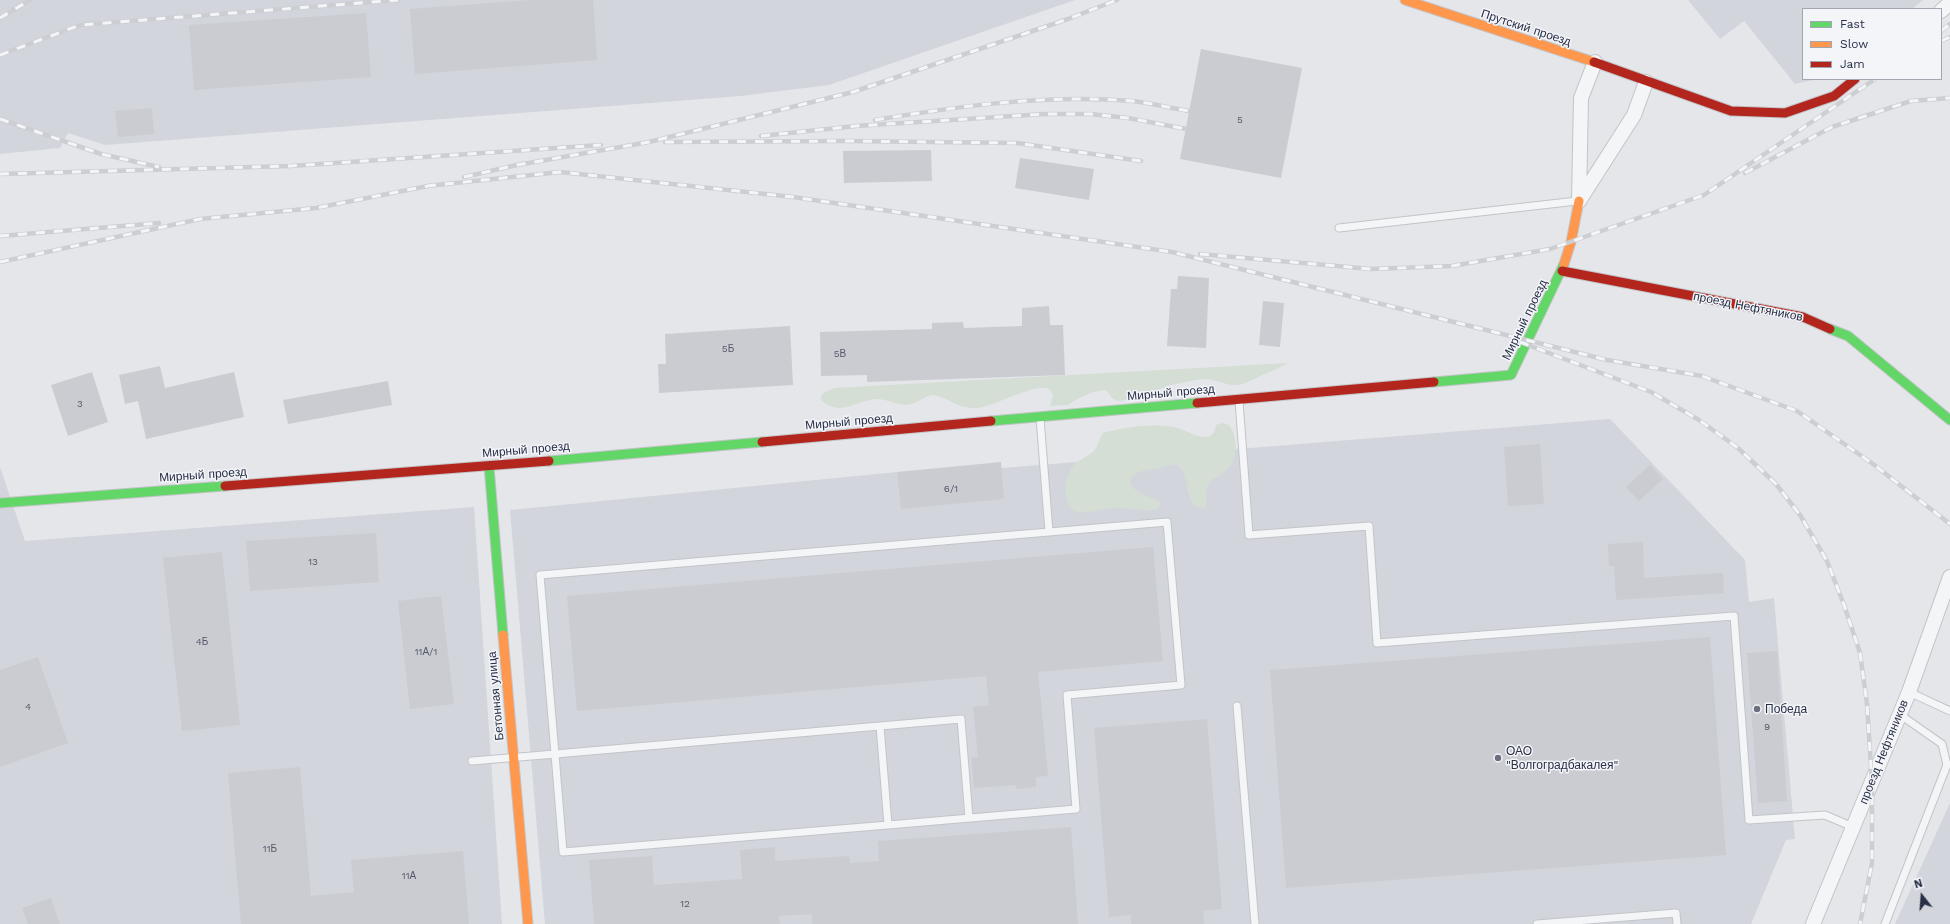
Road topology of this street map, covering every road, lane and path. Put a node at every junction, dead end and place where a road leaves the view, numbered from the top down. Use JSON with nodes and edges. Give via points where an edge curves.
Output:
{"nodes":[{"id":1,"x":1405,"y":0,"type":"edge"},
{"id":2,"x":1950,"y":3,"type":"edge"},
{"id":3,"x":1942,"y":10,"type":"edge"},
{"id":4,"x":1595,"y":62,"type":"junction"},
{"id":5,"x":1854,"y":80,"type":"edge"},
{"id":6,"x":1646,"y":82,"type":"junction"},
{"id":7,"x":1579,"y":201,"type":"junction"},
{"id":8,"x":1339,"y":228,"type":"dead end"},
{"id":9,"x":1562,"y":271,"type":"junction"},
{"id":10,"x":1239,"y":399,"type":"junction"},
{"id":11,"x":1040,"y":417,"type":"junction"},
{"id":12,"x":1950,"y":420,"type":"edge"},
{"id":13,"x":489,"y":466,"type":"junction"},
{"id":14,"x":0,"y":503,"type":"edge"},
{"id":15,"x":1049,"y":532,"type":"junction"},
{"id":16,"x":1950,"y":577,"type":"edge"},
{"id":17,"x":1908,"y":692,"type":"junction"},
{"id":18,"x":1237,"y":706,"type":"dead end"},
{"id":19,"x":1950,"y":711,"type":"edge"},
{"id":20,"x":1899,"y":714,"type":"junction"},
{"id":21,"x":880,"y":726,"type":"junction"},
{"id":22,"x":554,"y":754,"type":"junction"},
{"id":23,"x":513,"y":758,"type":"junction"},
{"id":24,"x":472,"y":761,"type":"dead end"},
{"id":25,"x":969,"y":818,"type":"junction"},
{"id":26,"x":888,"y":825,"type":"junction"},
{"id":27,"x":1853,"y":827,"type":"junction"},
{"id":28,"x":528,"y":924,"type":"edge"},
{"id":29,"x":1255,"y":924,"type":"edge"},
{"id":30,"x":1537,"y":924,"type":"edge"},
{"id":31,"x":1676,"y":924,"type":"edge"},
{"id":32,"x":1813,"y":924,"type":"edge"},
{"id":33,"x":1885,"y":924,"type":"edge"}],
"edges":[{"from":1,"to":4,"type":"street","name":"Прутский проезд"},
{"from":2,"to":3,"type":"street"},
{"from":4,"to":6,"type":"street","name":"Прутский проезд"},
{"from":4,"to":7,"type":"street","via":[[1581,98]]},
{"from":5,"to":6,"type":"street","name":"Прутский проезд","via":[[1834,96],[1785,113],[1731,111]]},
{"from":6,"to":7,"type":"street","via":[[1634,116]]},
{"from":7,"to":8,"type":"lane"},
{"from":7,"to":9,"type":"street","name":"Мирный проезд"},
{"from":9,"to":10,"type":"street","name":"Мирный проезд","via":[[1511,375]]},
{"from":9,"to":12,"type":"street","name":"проезд Нефтяников","via":[[1803,317],[1848,336]]},
{"from":10,"to":11,"type":"street","name":"Мирный проезд"},
{"from":10,"to":27,"type":"lane","via":[[1249,535],[1369,526],[1378,643],[1734,616],[1749,820],[1826,815]]},
{"from":11,"to":13,"type":"street","name":"Мирный проезд"},
{"from":11,"to":15,"type":"lane"},
{"from":13,"to":14,"type":"street","name":"Мирный проезд"},
{"from":13,"to":23,"type":"street","name":"Бетонная улица"},
{"from":15,"to":22,"type":"lane","via":[[540,575]]},
{"from":15,"to":25,"type":"lane","via":[[1167,522],[1181,685],[1067,695],[1076,808]]},
{"from":16,"to":17,"type":"street","name":"проезд Нефтяников"},
{"from":17,"to":19,"type":"lane"},
{"from":17,"to":20,"type":"street","name":"проезд Нефтяников"},
{"from":18,"to":29,"type":"lane"},
{"from":20,"to":27,"type":"street","name":"проезд Нефтяников"},
{"from":20,"to":33,"type":"lane","via":[[1942,744],[1947,765]]},
{"from":21,"to":22,"type":"lane"},
{"from":21,"to":25,"type":"lane","via":[[961,719]]},
{"from":21,"to":26,"type":"lane"},
{"from":22,"to":23,"type":"lane"},
{"from":22,"to":26,"type":"lane","via":[[563,852]]},
{"from":23,"to":24,"type":"lane"},
{"from":23,"to":28,"type":"street","name":"Бетонная улица"},
{"from":25,"to":26,"type":"lane"},
{"from":27,"to":32,"type":"street","name":"проезд Нефтяников"},
{"from":30,"to":31,"type":"lane","via":[[1676,912]]}]}
